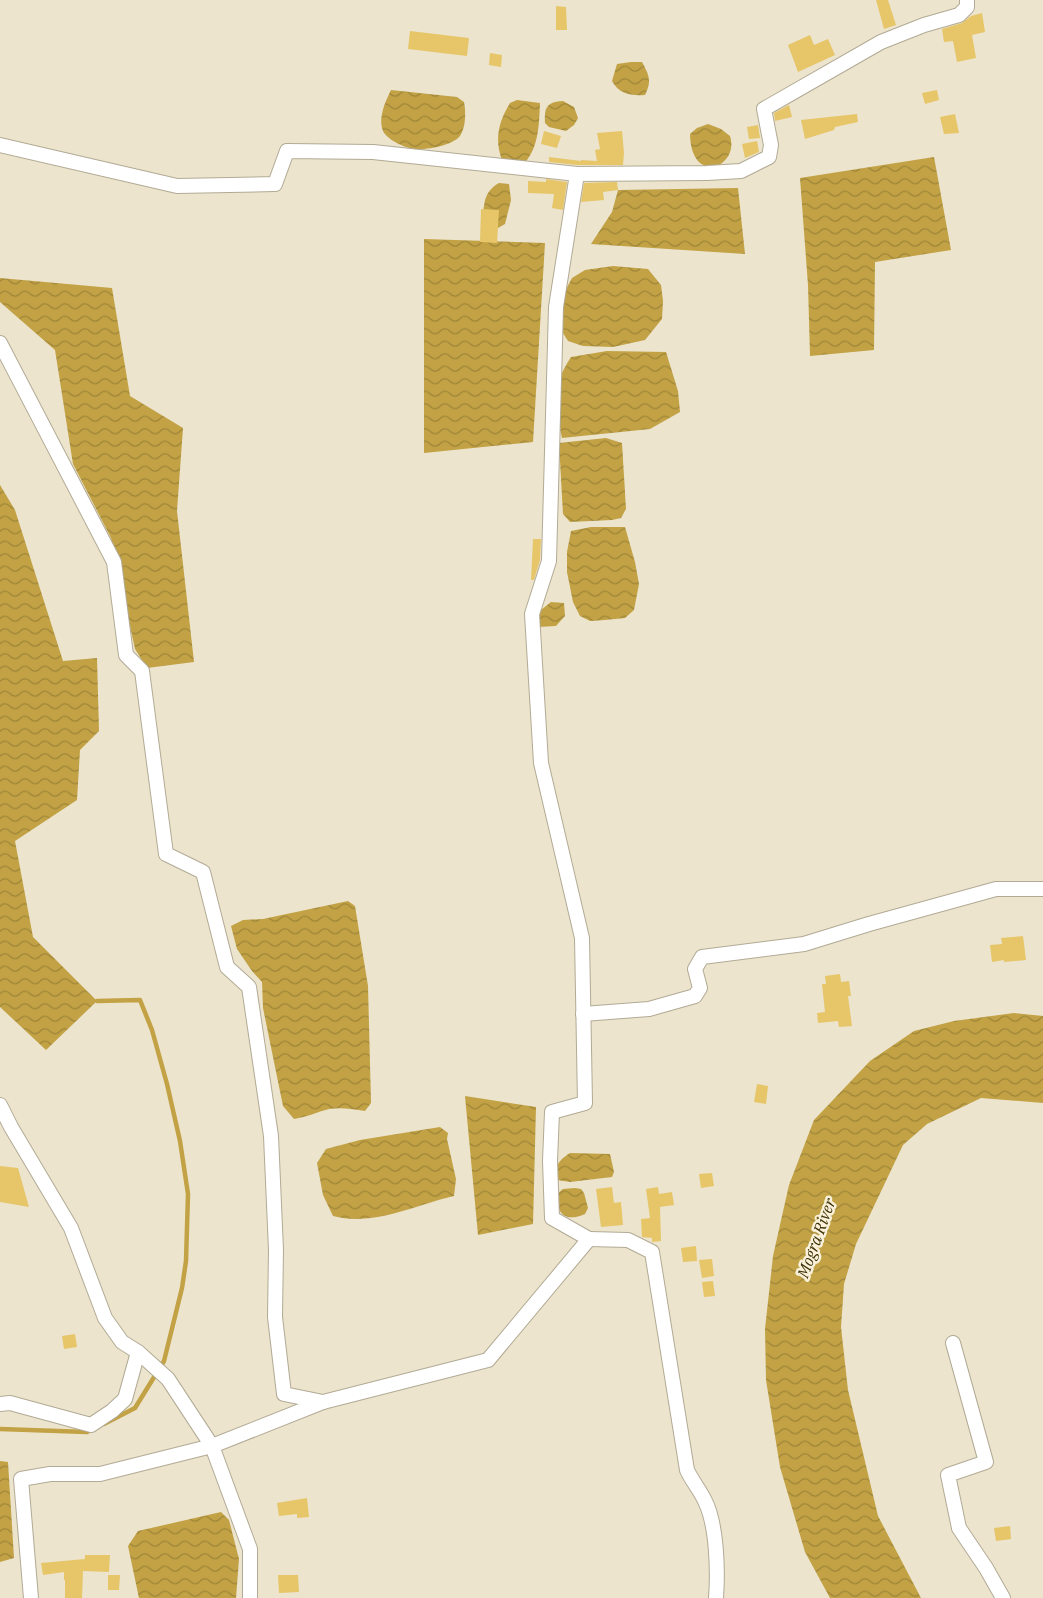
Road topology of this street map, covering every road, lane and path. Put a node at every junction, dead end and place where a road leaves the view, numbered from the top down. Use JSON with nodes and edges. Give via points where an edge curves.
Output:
{"nodes":[{"id":1,"x":967,"y":0,"type":"edge"},
{"id":2,"x":0,"y":145,"type":"edge"},
{"id":3,"x":577,"y":174,"type":"junction"},
{"id":4,"x":0,"y":343,"type":"edge"},
{"id":5,"x":1043,"y":889,"type":"edge"},
{"id":6,"x":583,"y":1014,"type":"junction"},
{"id":7,"x":0,"y":1105,"type":"edge"},
{"id":8,"x":589,"y":1239,"type":"junction"},
{"id":9,"x":953,"y":1343,"type":"dead end"},
{"id":10,"x":138,"y":1352,"type":"junction"},
{"id":11,"x":323,"y":1402,"type":"junction"},
{"id":12,"x":0,"y":1404,"type":"edge"},
{"id":13,"x":212,"y":1446,"type":"junction"},
{"id":14,"x":32,"y":1598,"type":"edge"},
{"id":15,"x":250,"y":1598,"type":"edge"},
{"id":16,"x":716,"y":1598,"type":"edge"},
{"id":17,"x":1003,"y":1598,"type":"edge"}],
"edges":[{"from":1,"to":3,"type":"street","via":[[968,6],[959,16],[924,25],[881,42],[764,109],[770,146],[768,157],[741,171]]},
{"from":2,"to":3,"type":"street","via":[[177,186],[275,184],[287,151],[373,152]]},
{"from":3,"to":6,"type":"street","via":[[556,306],[549,561],[532,614],[541,763],[582,938]]},
{"from":4,"to":11,"type":"street","via":[[114,562],[126,655],[142,671],[166,854],[203,872],[227,967],[249,986],[271,1136],[276,1250],[274,1317],[284,1394]]},
{"from":5,"to":6,"type":"street","via":[[996,889],[804,944],[702,958],[696,969],[700,988],[695,996],[649,1009]]},
{"from":6,"to":8,"type":"street","via":[[585,1103],[552,1112],[550,1161],[552,1218]]},
{"from":7,"to":10,"type":"street","via":[[71,1228],[106,1318],[122,1342]]},
{"from":8,"to":11,"type":"street","via":[[488,1360]]},
{"from":8,"to":16,"type":"street","via":[[628,1240],[652,1252],[687,1470],[706,1501],[713,1526]]},
{"from":9,"to":17,"type":"street","via":[[986,1462],[948,1475],[959,1528]]},
{"from":10,"to":12,"type":"street","via":[[125,1399],[91,1424],[10,1403]]},
{"from":10,"to":13,"type":"street","via":[[168,1379]]},
{"from":11,"to":13,"type":"street"},
{"from":13,"to":14,"type":"street","via":[[100,1474],[50,1474],[21,1479]]},
{"from":13,"to":15,"type":"street","via":[[250,1549]]}]}
